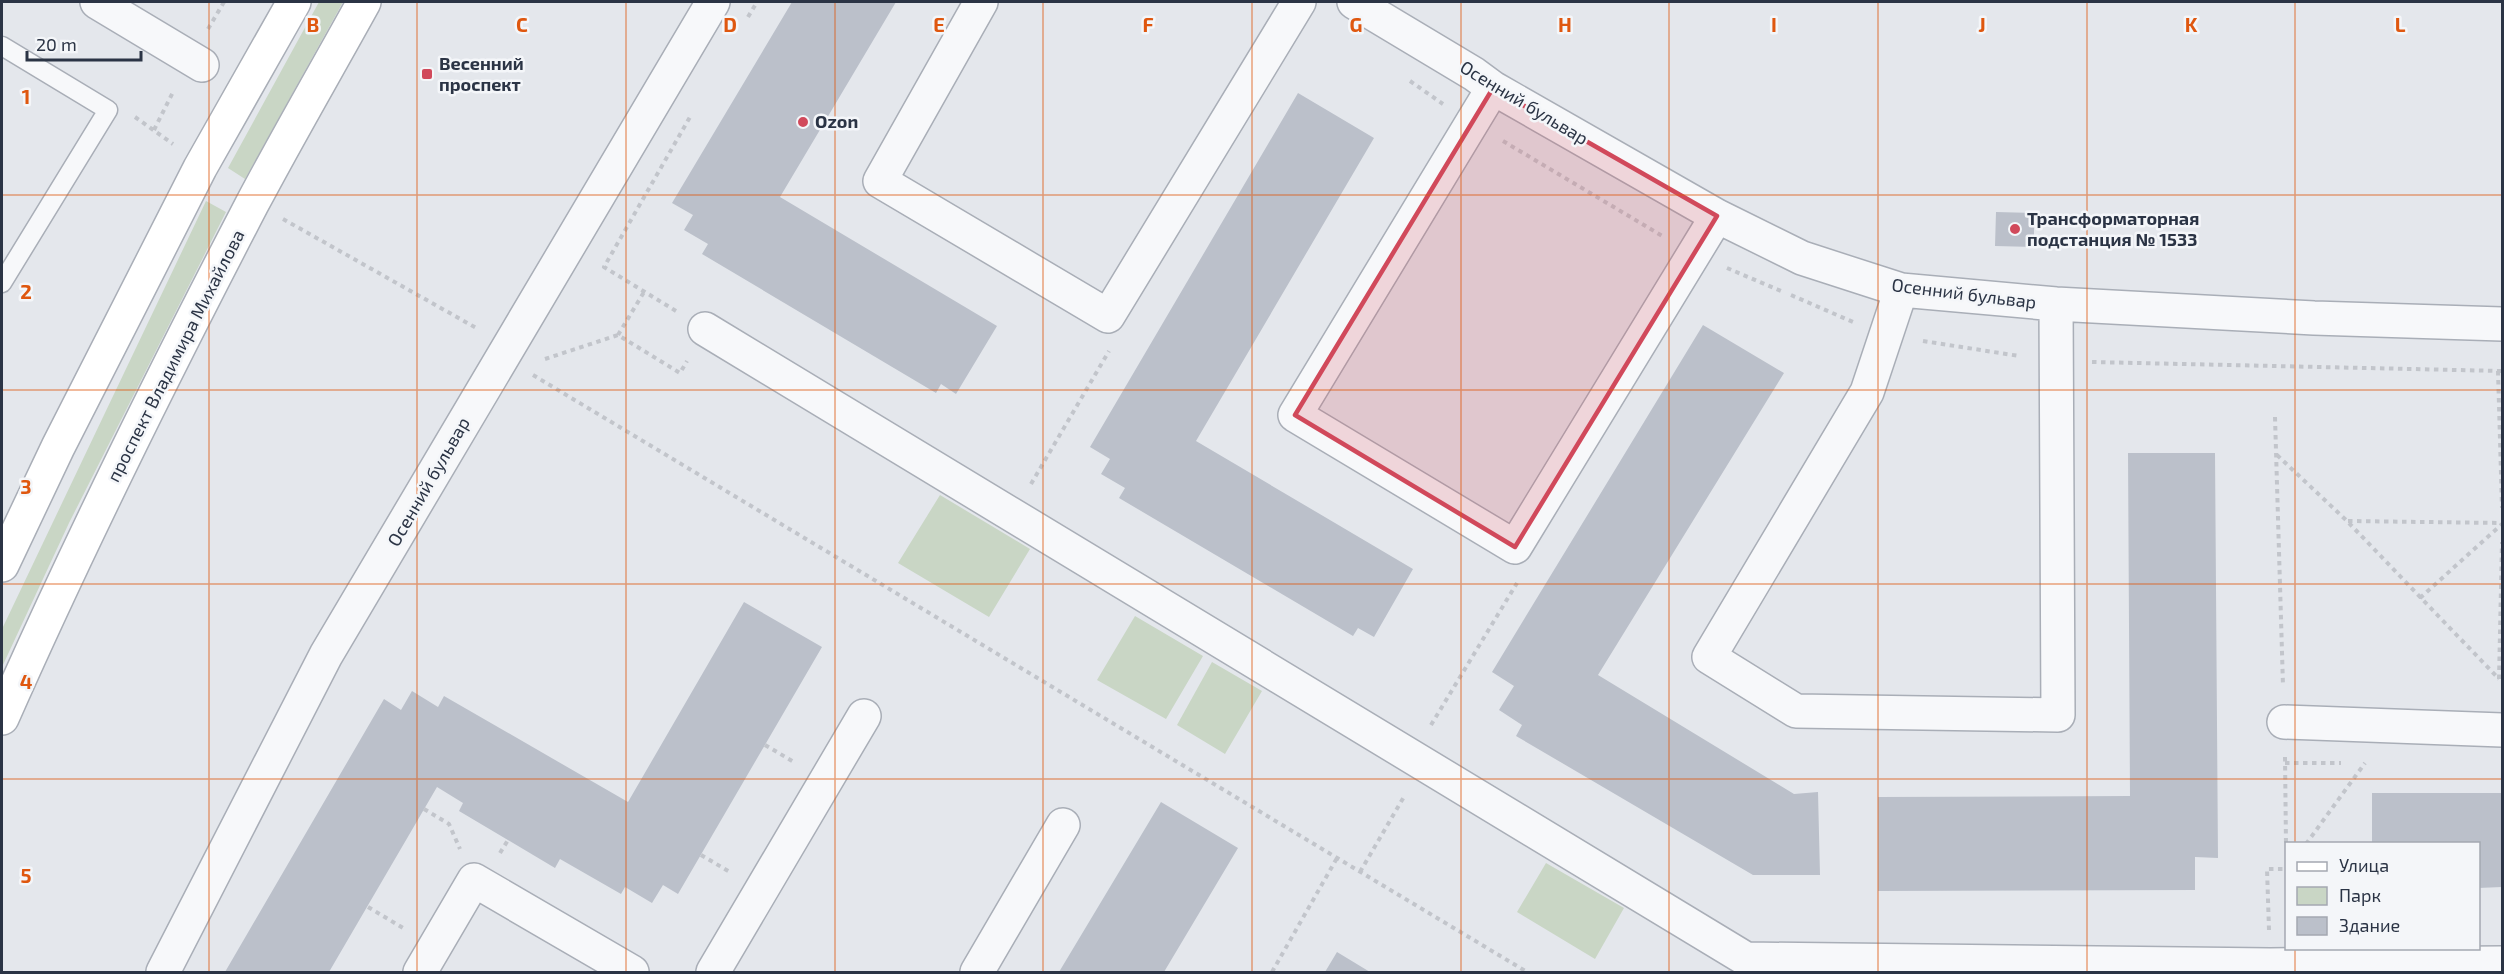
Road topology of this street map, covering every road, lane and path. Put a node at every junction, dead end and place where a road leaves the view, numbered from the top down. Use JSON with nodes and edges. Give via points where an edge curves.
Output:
{"nodes":[{"id":1,"x":96,"y":2,"type":"edge"},
{"id":2,"x":294,"y":2,"type":"edge"},
{"id":3,"x":364,"y":2,"type":"edge"},
{"id":4,"x":713,"y":2,"type":"edge"},
{"id":5,"x":757,"y":2,"type":"edge"},
{"id":6,"x":981,"y":2,"type":"edge"},
{"id":7,"x":1299,"y":2,"type":"edge"},
{"id":8,"x":1354,"y":2,"type":"edge"},
{"id":9,"x":745,"y":22,"type":"dead end"},
{"id":10,"x":2,"y":46,"type":"edge"},
{"id":11,"x":202,"y":65,"type":"dead end"},
{"id":12,"x":1493,"y":88,"type":"junction"},
{"id":13,"x":692,"y":114,"type":"dead end"},
{"id":14,"x":253,"y":203,"type":"junction"},
{"id":15,"x":1717,"y":216,"type":"junction"},
{"id":16,"x":2,"y":283,"type":"edge"},
{"id":17,"x":1901,"y":290,"type":"junction"},
{"id":18,"x":644,"y":291,"type":"junction"},
{"id":19,"x":2056,"y":304,"type":"junction"},
{"id":20,"x":2502,"y":324,"type":"edge"},
{"id":21,"x":705,"y":329,"type":"junction"},
{"id":22,"x":618,"y":335,"type":"junction"},
{"id":23,"x":514,"y":357,"type":"junction"},
{"id":24,"x":2056,"y":361,"type":"junction"},
{"id":25,"x":2500,"y":371,"type":"edge"},
{"id":26,"x":1074,"y":409,"type":"dead end"},
{"id":27,"x":2275,"y":417,"type":"dead end"},
{"id":28,"x":2277,"y":455,"type":"junction"},
{"id":29,"x":2502,"y":508,"type":"edge"},
{"id":30,"x":1013,"y":516,"type":"junction"},
{"id":31,"x":2347,"y":521,"type":"junction"},
{"id":32,"x":2502,"y":523,"type":"edge"},
{"id":33,"x":2502,"y":542,"type":"edge"},
{"id":34,"x":2,"y":566,"type":"edge"},
{"id":35,"x":2420,"y":598,"type":"junction"},
{"id":36,"x":864,"y":716,"type":"dead end"},
{"id":37,"x":2,"y":718,"type":"edge"},
{"id":38,"x":2284,"y":722,"type":"junction"},
{"id":39,"x":2502,"y":730,"type":"edge"},
{"id":40,"x":2365,"y":763,"type":"dead end"},
{"id":41,"x":1423,"y":764,"type":"junction"},
{"id":42,"x":424,"y":809,"type":"dead end"},
{"id":43,"x":1064,"y":825,"type":"dead end"},
{"id":44,"x":2286,"y":842,"type":"edge"},
{"id":45,"x":2307,"y":842,"type":"edge"},
{"id":46,"x":1337,"y":858,"type":"junction"},
{"id":47,"x":2285,"y":869,"type":"edge"},
{"id":48,"x":1360,"y":872,"type":"junction"},
{"id":49,"x":474,"y":880,"type":"junction"},
{"id":50,"x":2502,"y":963,"type":"edge"},
{"id":51,"x":2270,"y":964,"type":"junction"},
{"id":52,"x":163,"y":972,"type":"edge"},
{"id":53,"x":420,"y":972,"type":"edge"},
{"id":54,"x":632,"y":972,"type":"edge"},
{"id":55,"x":713,"y":972,"type":"edge"},
{"id":56,"x":977,"y":972,"type":"edge"},
{"id":57,"x":1272,"y":972,"type":"edge"},
{"id":58,"x":1527,"y":972,"type":"edge"}],
"edges":[{"from":1,"to":11,"type":"street"},
{"from":2,"to":34,"type":"main road","via":[[189,189]]},
{"from":3,"to":14,"type":"main road","name":"проспект Владимира Михайлова"},
{"from":4,"to":23,"type":"street","name":"Осенний бульвар"},
{"from":5,"to":9,"type":"path"},
{"from":6,"to":7,"type":"street","via":[[880,181],[1108,316]]},
{"from":8,"to":12,"type":"street","name":"Осенний бульвар"},
{"from":10,"to":16,"type":"lane","via":[[108,110]]},
{"from":12,"to":15,"type":"street","name":"Осенний бульвар"},
{"from":12,"to":15,"type":"street","via":[[1295,415],[1515,547]]},
{"from":13,"to":18,"type":"path","via":[[604,267]]},
{"from":14,"to":23,"type":"path"},
{"from":14,"to":37,"type":"main road","name":"проспект Владимира Михайлова","via":[[136,433]]},
{"from":15,"to":17,"type":"street","name":"Осенний бульвар","via":[[1802,258]]},
{"from":17,"to":19,"type":"street","name":"Осенний бульвар"},
{"from":17,"to":24,"type":"street","via":[[1867,392],[1709,657],[1796,711],[2058,715]]},
{"from":18,"to":21,"type":"path"},
{"from":18,"to":22,"type":"path"},
{"from":19,"to":20,"type":"street","name":"Осенний бульвар"},
{"from":19,"to":24,"type":"street"},
{"from":21,"to":22,"type":"path","via":[[680,373]]},
{"from":21,"to":30,"type":"street"},
{"from":22,"to":23,"type":"path"},
{"from":23,"to":46,"type":"path"},
{"from":23,"to":52,"type":"street","name":"Осенний бульвар","via":[[327,656]]},
{"from":24,"to":25,"type":"path"},
{"from":25,"to":29,"type":"path"},
{"from":26,"to":30,"type":"path"},
{"from":27,"to":28,"type":"path"},
{"from":28,"to":31,"type":"path"},
{"from":28,"to":38,"type":"path"},
{"from":30,"to":41,"type":"street"},
{"from":31,"to":32,"type":"path"},
{"from":31,"to":35,"type":"path"},
{"from":32,"to":35,"type":"path"},
{"from":33,"to":35,"type":"path","via":[[2499,679]]},
{"from":36,"to":55,"type":"street"},
{"from":38,"to":39,"type":"street"},
{"from":38,"to":44,"type":"path"},
{"from":40,"to":45,"type":"path"},
{"from":41,"to":48,"type":"path"},
{"from":41,"to":51,"type":"street","via":[[1746,959]]},
{"from":42,"to":49,"type":"path","via":[[448,824]]},
{"from":43,"to":56,"type":"street"},
{"from":46,"to":48,"type":"path"},
{"from":46,"to":57,"type":"path"},
{"from":47,"to":51,"type":"path","via":[[2267,869]]},
{"from":48,"to":58,"type":"path"},
{"from":49,"to":53,"type":"street"},
{"from":49,"to":54,"type":"street"},
{"from":50,"to":51,"type":"street"}]}
